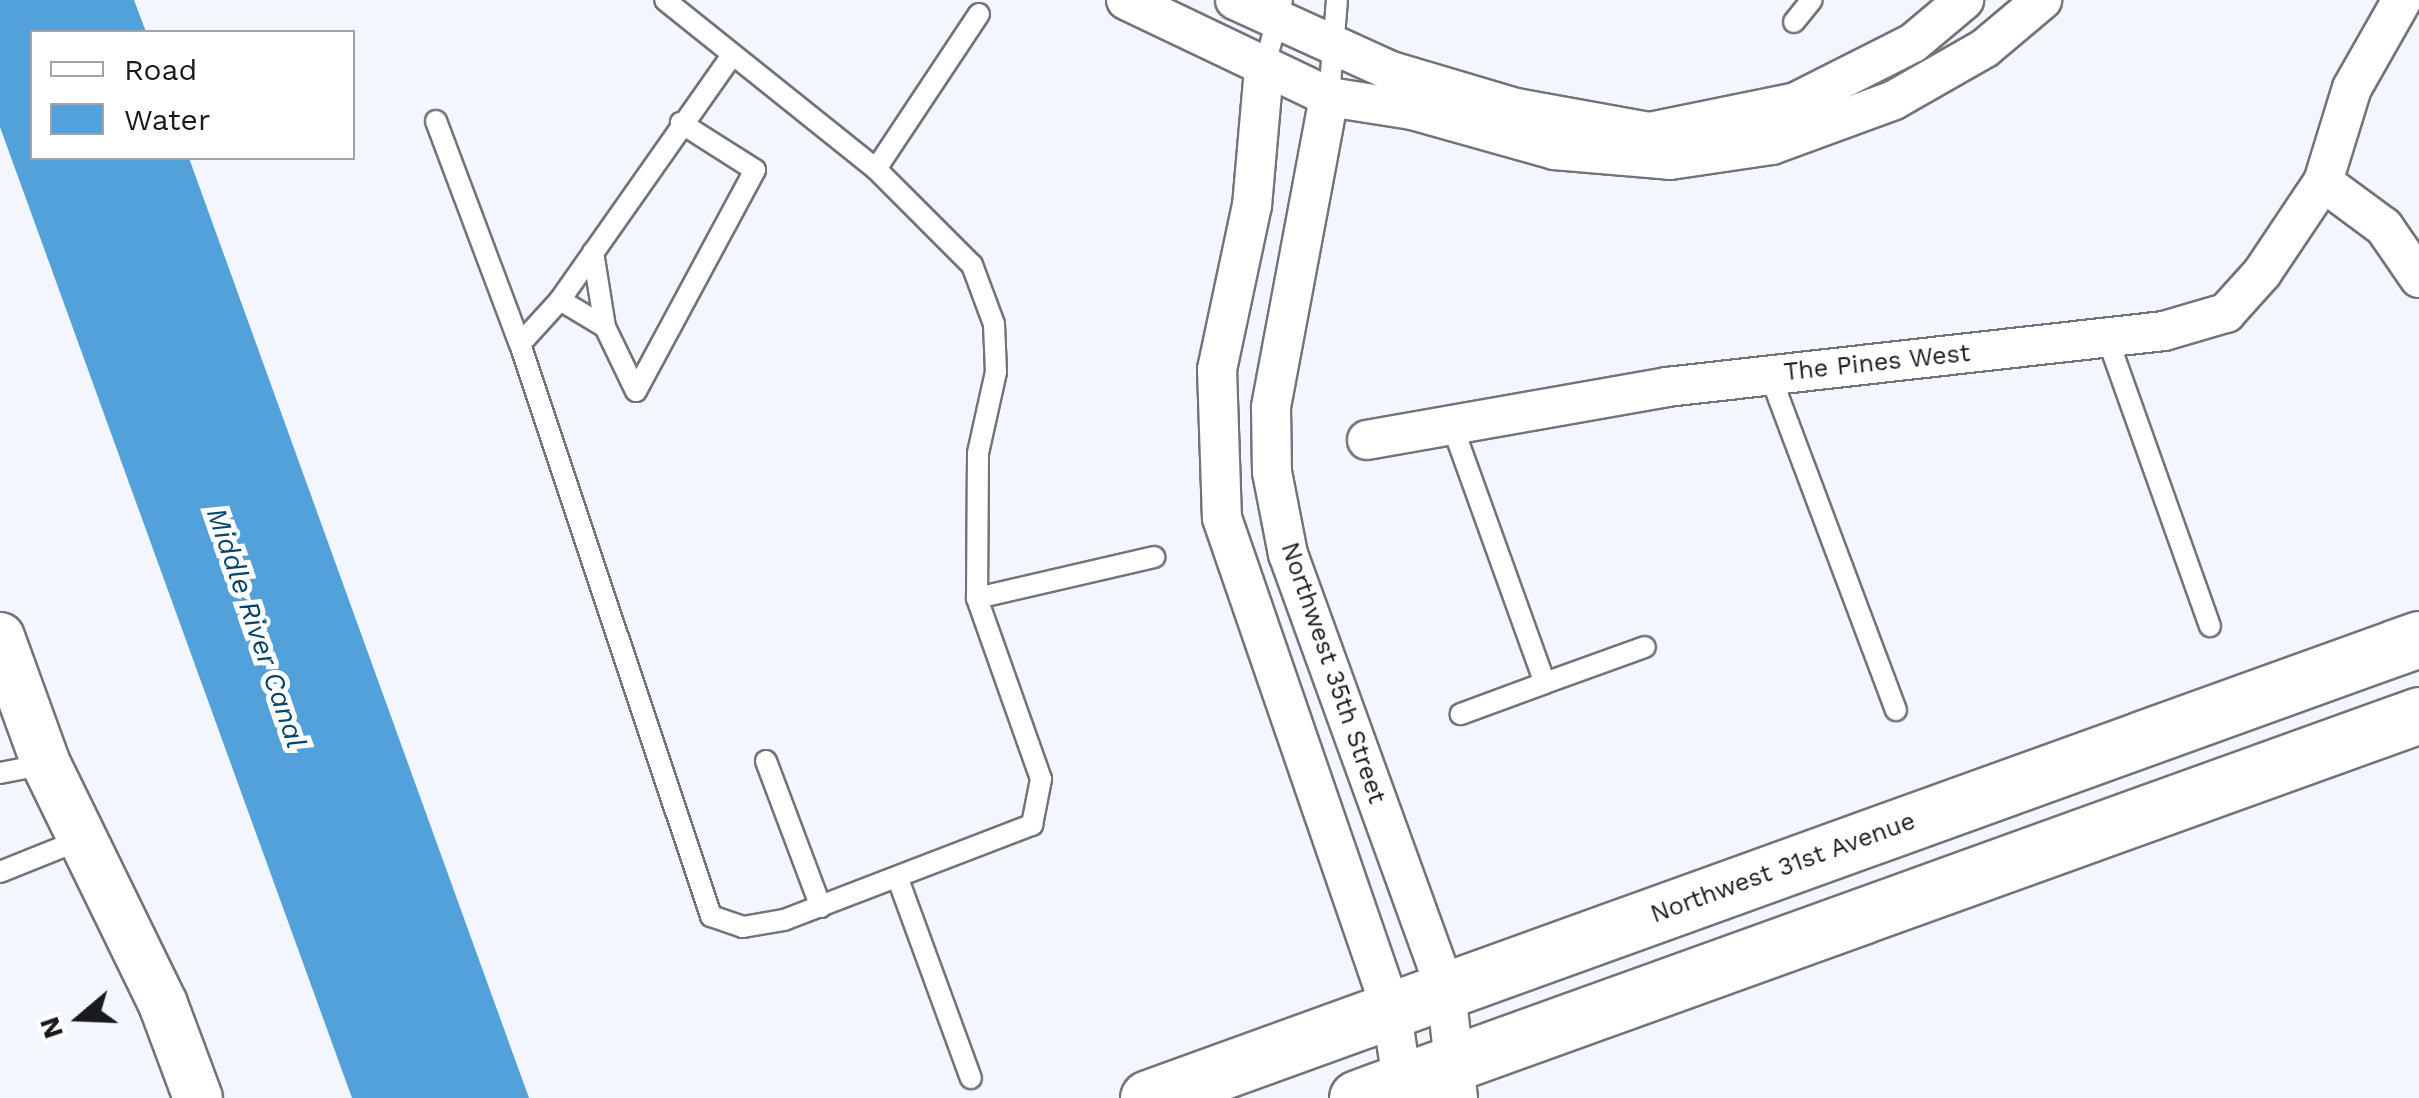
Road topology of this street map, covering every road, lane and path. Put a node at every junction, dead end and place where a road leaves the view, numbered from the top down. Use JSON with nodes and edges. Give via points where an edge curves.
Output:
{"nodes":[{"id":1,"x":665,"y":0,"type":"edge"},
{"id":2,"x":1126,"y":0,"type":"edge"},
{"id":3,"x":1235,"y":0,"type":"edge"},
{"id":4,"x":1337,"y":0,"type":"edge"},
{"id":5,"x":1812,"y":0,"type":"edge"},
{"id":6,"x":1964,"y":0,"type":"edge"},
{"id":7,"x":2042,"y":0,"type":"edge"},
{"id":8,"x":2402,"y":0,"type":"edge"},
{"id":9,"x":1279,"y":10,"type":"edge"},
{"id":10,"x":979,"y":14,"type":"dead end"},
{"id":11,"x":1794,"y":22,"type":"dead end"},
{"id":12,"x":1330,"y":43,"type":"junction"},
{"id":13,"x":731,"y":58,"type":"junction"},
{"id":14,"x":1264,"y":69,"type":"junction"},
{"id":15,"x":1330,"y":97,"type":"junction"},
{"id":16,"x":436,"y":121,"type":"dead end"},
{"id":17,"x":681,"y":123,"type":"junction"},
{"id":18,"x":876,"y":168,"type":"junction"},
{"id":19,"x":2324,"y":182,"type":"junction"},
{"id":20,"x":594,"y":252,"type":"junction"},
{"id":21,"x":2419,"y":278,"type":"edge"},
{"id":22,"x":560,"y":300,"type":"junction"},
{"id":23,"x":605,"y":327,"type":"junction"},
{"id":24,"x":2106,"y":337,"type":"junction"},
{"id":25,"x":520,"y":344,"type":"junction"},
{"id":26,"x":1770,"y":375,"type":"junction"},
{"id":27,"x":1452,"y":425,"type":"junction"},
{"id":28,"x":1366,"y":440,"type":"dead end"},
{"id":29,"x":1154,"y":557,"type":"dead end"},
{"id":30,"x":977,"y":598,"type":"junction"},
{"id":31,"x":2210,"y":626,"type":"dead end"},
{"id":32,"x":0,"y":637,"type":"edge"},
{"id":33,"x":2419,"y":639,"type":"edge"},
{"id":34,"x":1645,"y":647,"type":"dead end"},
{"id":35,"x":1545,"y":683,"type":"junction"},
{"id":36,"x":1896,"y":710,"type":"dead end"},
{"id":37,"x":1461,"y":714,"type":"dead end"},
{"id":38,"x":2419,"y":716,"type":"edge"},
{"id":39,"x":766,"y":761,"type":"dead end"},
{"id":40,"x":46,"y":764,"type":"junction"},
{"id":41,"x":0,"y":773,"type":"edge"},
{"id":42,"x":82,"y":839,"type":"junction"},
{"id":43,"x":0,"y":872,"type":"edge"},
{"id":44,"x":898,"y":879,"type":"junction"},
{"id":45,"x":821,"y":907,"type":"junction"},
{"id":46,"x":1446,"y":991,"type":"junction"},
{"id":47,"x":1391,"y":1009,"type":"junction"},
{"id":48,"x":972,"y":1078,"type":"dead end"},
{"id":49,"x":1457,"y":1080,"type":"edge"},
{"id":50,"x":1388,"y":1093,"type":"edge"},
{"id":51,"x":198,"y":1098,"type":"edge"},
{"id":52,"x":1148,"y":1098,"type":"edge"}],
"edges":[{"from":1,"to":13,"type":"lane"},
{"from":2,"to":14,"type":"street"},
{"from":3,"to":9,"type":"street"},
{"from":4,"to":12,"type":"lane"},
{"from":5,"to":11,"type":"lane"},
{"from":6,"to":12,"type":"street","via":[[1913,43],[1796,102],[1650,132],[1516,108],[1391,71]]},
{"from":7,"to":15,"type":"street","via":[[1985,48],[1894,100],[1772,145],[1670,160],[1554,150],[1412,110]]},
{"from":8,"to":19,"type":"street","name":"The Pines West","via":[[2352,88]]},
{"from":9,"to":12,"type":"street"},
{"from":9,"to":14,"type":"lane"},
{"from":10,"to":18,"type":"lane"},
{"from":12,"to":15,"type":"lane"},
{"from":13,"to":17,"type":"lane"},
{"from":13,"to":18,"type":"lane"},
{"from":14,"to":15,"type":"street"},
{"from":14,"to":47,"type":"street","via":[[1252,205],[1217,369],[1222,518]]},
{"from":15,"to":46,"type":"street","name":"Northwest 35th Street","via":[[1271,408],[1272,472],[1288,554]]},
{"from":16,"to":25,"type":"lane"},
{"from":17,"to":20,"type":"lane"},
{"from":17,"to":23,"type":"lane","via":[[756,170],[636,391]]},
{"from":18,"to":30,"type":"lane","via":[[972,265],[994,324],[996,372],[978,453]]},
{"from":19,"to":21,"type":"street","via":[[2384,226]]},
{"from":19,"to":24,"type":"street","name":"The Pines West","via":[[2262,273],[2226,312],[2164,331]]},
{"from":20,"to":22,"type":"lane"},
{"from":20,"to":23,"type":"lane"},
{"from":22,"to":23,"type":"lane"},
{"from":22,"to":25,"type":"lane"},
{"from":24,"to":26,"type":"street","name":"The Pines West"},
{"from":24,"to":31,"type":"lane"},
{"from":25,"to":45,"type":"lane","via":[[711,916],[743,927]]},
{"from":26,"to":27,"type":"street","name":"The Pines West"},
{"from":26,"to":36,"type":"lane"},
{"from":27,"to":28,"type":"street","name":"The Pines West"},
{"from":27,"to":35,"type":"lane"},
{"from":29,"to":30,"type":"lane"},
{"from":30,"to":44,"type":"lane","via":[[1042,778],[1032,825]]},
{"from":32,"to":40,"type":"street"},
{"from":33,"to":46,"type":"main road","name":"Northwest 31st Avenue"},
{"from":34,"to":35,"type":"lane"},
{"from":35,"to":37,"type":"lane"},
{"from":38,"to":49,"type":"main road"},
{"from":39,"to":45,"type":"lane"},
{"from":40,"to":41,"type":"lane"},
{"from":40,"to":42,"type":"street"},
{"from":42,"to":43,"type":"lane"},
{"from":42,"to":51,"type":"street","via":[[163,1004]]},
{"from":44,"to":45,"type":"lane"},
{"from":44,"to":48,"type":"lane"},
{"from":46,"to":47,"type":"main road","name":"Northwest 31st Avenue"},
{"from":46,"to":49,"type":"street","name":"Northwest 35th Street"},
{"from":47,"to":50,"type":"street"},
{"from":47,"to":52,"type":"main road","name":"Northwest 31st Avenue"},
{"from":49,"to":50,"type":"main road"}]}
